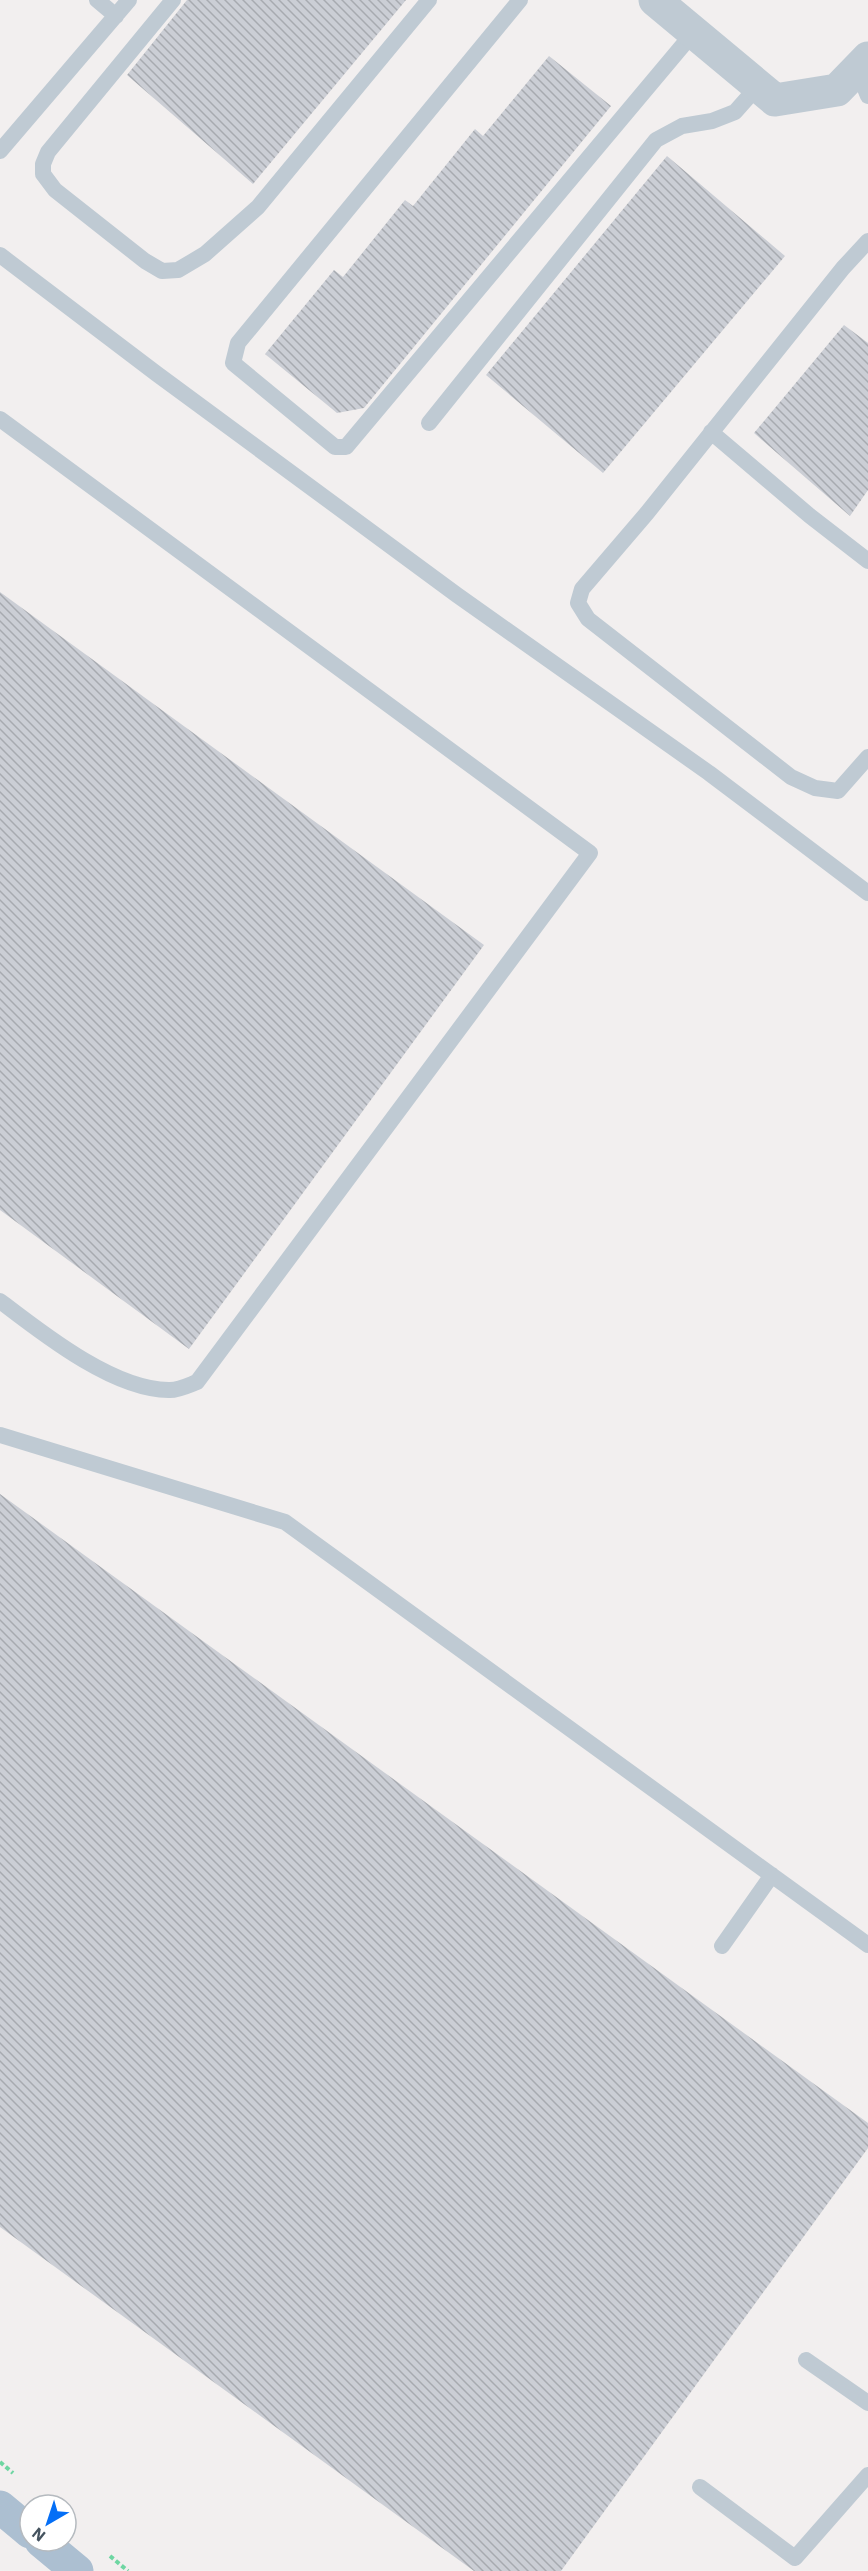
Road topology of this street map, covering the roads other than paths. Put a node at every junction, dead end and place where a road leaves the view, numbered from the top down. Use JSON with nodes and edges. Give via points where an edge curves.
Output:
{"nodes":[{"id":1,"x":97,"y":0,"type":"edge"},
{"id":2,"x":129,"y":0,"type":"edge"},
{"id":3,"x":172,"y":0,"type":"edge"},
{"id":4,"x":429,"y":0,"type":"edge"},
{"id":5,"x":520,"y":0,"type":"edge"},
{"id":6,"x":655,"y":0,"type":"edge"},
{"id":7,"x":116,"y":16,"type":"junction"},
{"id":8,"x":694,"y":32,"type":"junction"},
{"id":9,"x":858,"y":78,"type":"edge"},
{"id":10,"x":758,"y":86,"type":"junction"},
{"id":11,"x":1,"y":146,"type":"edge"},
{"id":12,"x":868,"y":241,"type":"edge"},
{"id":13,"x":0,"y":255,"type":"edge"},
{"id":14,"x":0,"y":418,"type":"edge"},
{"id":15,"x":429,"y":423,"type":"dead end"},
{"id":16,"x":711,"y":432,"type":"junction"},
{"id":17,"x":868,"y":561,"type":"edge"},
{"id":18,"x":868,"y":757,"type":"edge"},
{"id":19,"x":868,"y":893,"type":"edge"},
{"id":20,"x":0,"y":1301,"type":"edge"},
{"id":21,"x":0,"y":1435,"type":"edge"},
{"id":22,"x":772,"y":1875,"type":"junction"},
{"id":23,"x":868,"y":1945,"type":"edge"},
{"id":24,"x":722,"y":1946,"type":"dead end"},
{"id":25,"x":806,"y":2360,"type":"dead end"},
{"id":26,"x":868,"y":2403,"type":"edge"},
{"id":27,"x":868,"y":2475,"type":"edge"},
{"id":28,"x":700,"y":2487,"type":"dead end"},
{"id":29,"x":0,"y":2507,"type":"edge"},
{"id":30,"x":18,"y":2522,"type":"edge"},
{"id":31,"x":55,"y":2553,"type":"edge"},
{"id":32,"x":77,"y":2571,"type":"edge"}],
"edges":[{"from":1,"to":7,"type":"lane"},
{"from":2,"to":7,"type":"lane"},
{"from":3,"to":4,"type":"lane","via":[[48,152],[43,174],[55,190],[162,271],[178,270],[205,254],[258,207]]},
{"from":5,"to":8,"type":"lane","via":[[238,343],[233,363],[335,447],[346,447],[392,394]]},
{"from":6,"to":8,"type":"street"},
{"from":7,"to":11,"type":"lane"},
{"from":8,"to":10,"type":"street"},
{"from":9,"to":10,"type":"street","via":[[775,100]]},
{"from":10,"to":15,"type":"lane","via":[[735,112],[682,126],[656,140]]},
{"from":12,"to":16,"type":"lane"},
{"from":13,"to":19,"type":"lane","via":[[457,595],[709,773]]},
{"from":14,"to":20,"type":"lane","via":[[590,853],[197,1382],[173,1391],[148,1389],[73,1355]]},
{"from":16,"to":17,"type":"lane"},
{"from":16,"to":18,"type":"lane","via":[[582,589],[578,603],[588,619],[791,777],[815,788],[838,791]]},
{"from":21,"to":22,"type":"lane","via":[[285,1522]]},
{"from":22,"to":23,"type":"lane"},
{"from":22,"to":24,"type":"lane"},
{"from":25,"to":26,"type":"lane"},
{"from":27,"to":28,"type":"lane","via":[[795,2558]]},
{"from":29,"to":30,"type":"main road"},
{"from":31,"to":32,"type":"main road"}]}
